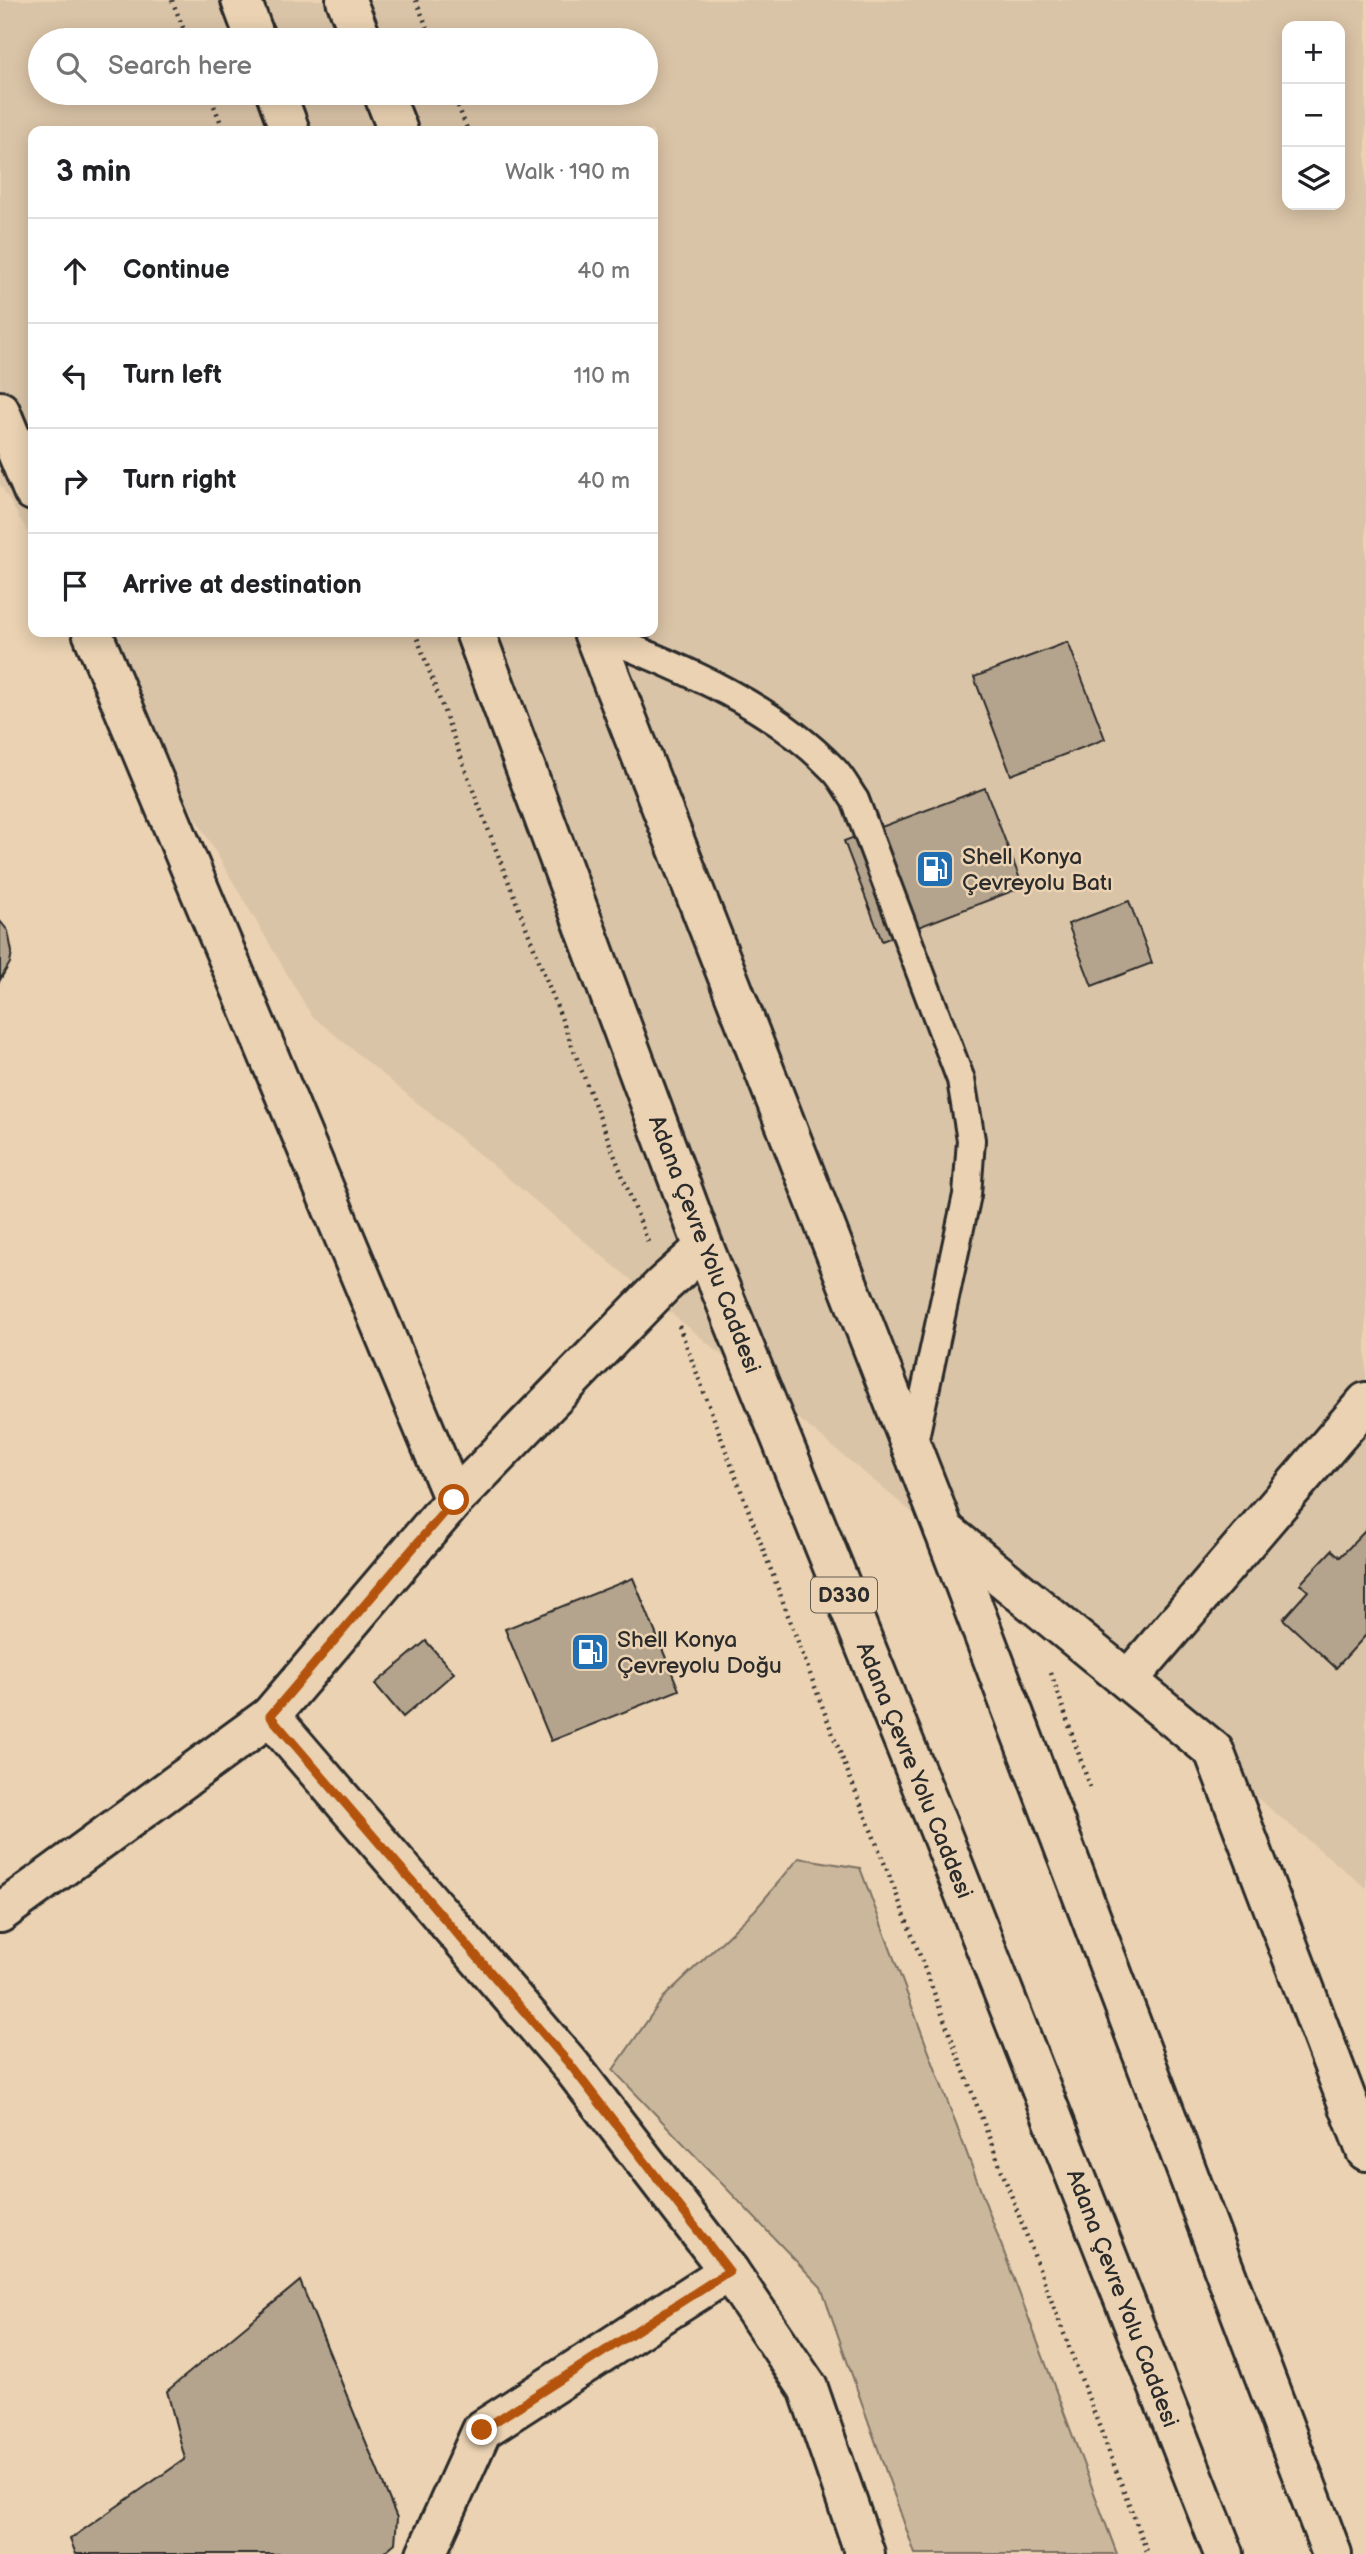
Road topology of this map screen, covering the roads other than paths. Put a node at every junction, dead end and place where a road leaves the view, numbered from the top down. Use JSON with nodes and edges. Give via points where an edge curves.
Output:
{"nodes":[{"id":1,"x":241,"y":0,"type":"edge"},
{"id":2,"x":346,"y":0,"type":"edge"},
{"id":3,"x":252,"y":28,"type":"edge"},
{"id":4,"x":357,"y":28,"type":"edge"},
{"id":5,"x":280,"y":105,"type":"edge"},
{"id":6,"x":388,"y":105,"type":"edge"},
{"id":7,"x":288,"y":126,"type":"edge"},
{"id":8,"x":396,"y":126,"type":"edge"},
{"id":9,"x":0,"y":411,"type":"edge"},
{"id":10,"x":28,"y":479,"type":"edge"},
{"id":11,"x":94,"y":637,"type":"edge"},
{"id":12,"x":477,"y":637,"type":"edge"},
{"id":13,"x":595,"y":637,"type":"edge"},
{"id":14,"x":605,"y":637,"type":"edge"},
{"id":15,"x":704,"y":1248,"type":"junction"},
{"id":16,"x":1366,"y":1402,"type":"edge"},
{"id":17,"x":913,"y":1447,"type":"junction"},
{"id":18,"x":454,"y":1500,"type":"junction"},
{"id":19,"x":944,"y":1530,"type":"junction"},
{"id":20,"x":1128,"y":1680,"type":"junction"},
{"id":21,"x":270,"y":1716,"type":"junction"},
{"id":22,"x":0,"y":1913,"type":"edge"},
{"id":23,"x":1366,"y":2151,"type":"edge"},
{"id":24,"x":729,"y":2271,"type":"junction"},
{"id":25,"x":426,"y":2554,"type":"edge"},
{"id":26,"x":865,"y":2554,"type":"edge"},
{"id":27,"x":1224,"y":2554,"type":"edge"},
{"id":28,"x":1332,"y":2554,"type":"edge"}],
"edges":[{"from":1,"to":3,"type":"main road"},
{"from":2,"to":4,"type":"main road"},
{"from":5,"to":7,"type":"main road"},
{"from":6,"to":8,"type":"main road"},
{"from":9,"to":10,"type":"main road"},
{"from":11,"to":18,"type":"main road"},
{"from":12,"to":15,"type":"main road","name":"Adana Çevre Yolu Caddesi","number":"D330"},
{"from":13,"to":17,"type":"main road"},
{"from":14,"to":17,"type":"lane","via":[[691,672],[757,709],[810,747],[835,771],[855,800],[961,1080],[971,1140],[967,1195]]},
{"from":15,"to":18,"type":"main road","via":[[663,1284]]},
{"from":15,"to":27,"type":"main road","name":"Adana Çevre Yolu Caddesi","number":"D330"},
{"from":16,"to":20,"type":"main road"},
{"from":17,"to":19,"type":"main road"},
{"from":18,"to":21,"type":"main road"},
{"from":19,"to":20,"type":"main road"},
{"from":19,"to":28,"type":"main road"},
{"from":20,"to":23,"type":"main road","via":[[1214,1751]]},
{"from":21,"to":22,"type":"main road"},
{"from":21,"to":24,"type":"main road","via":[[572,2067]]},
{"from":24,"to":25,"type":"main road","via":[[482,2430]]},
{"from":24,"to":26,"type":"main road","via":[[808,2388]]}]}
